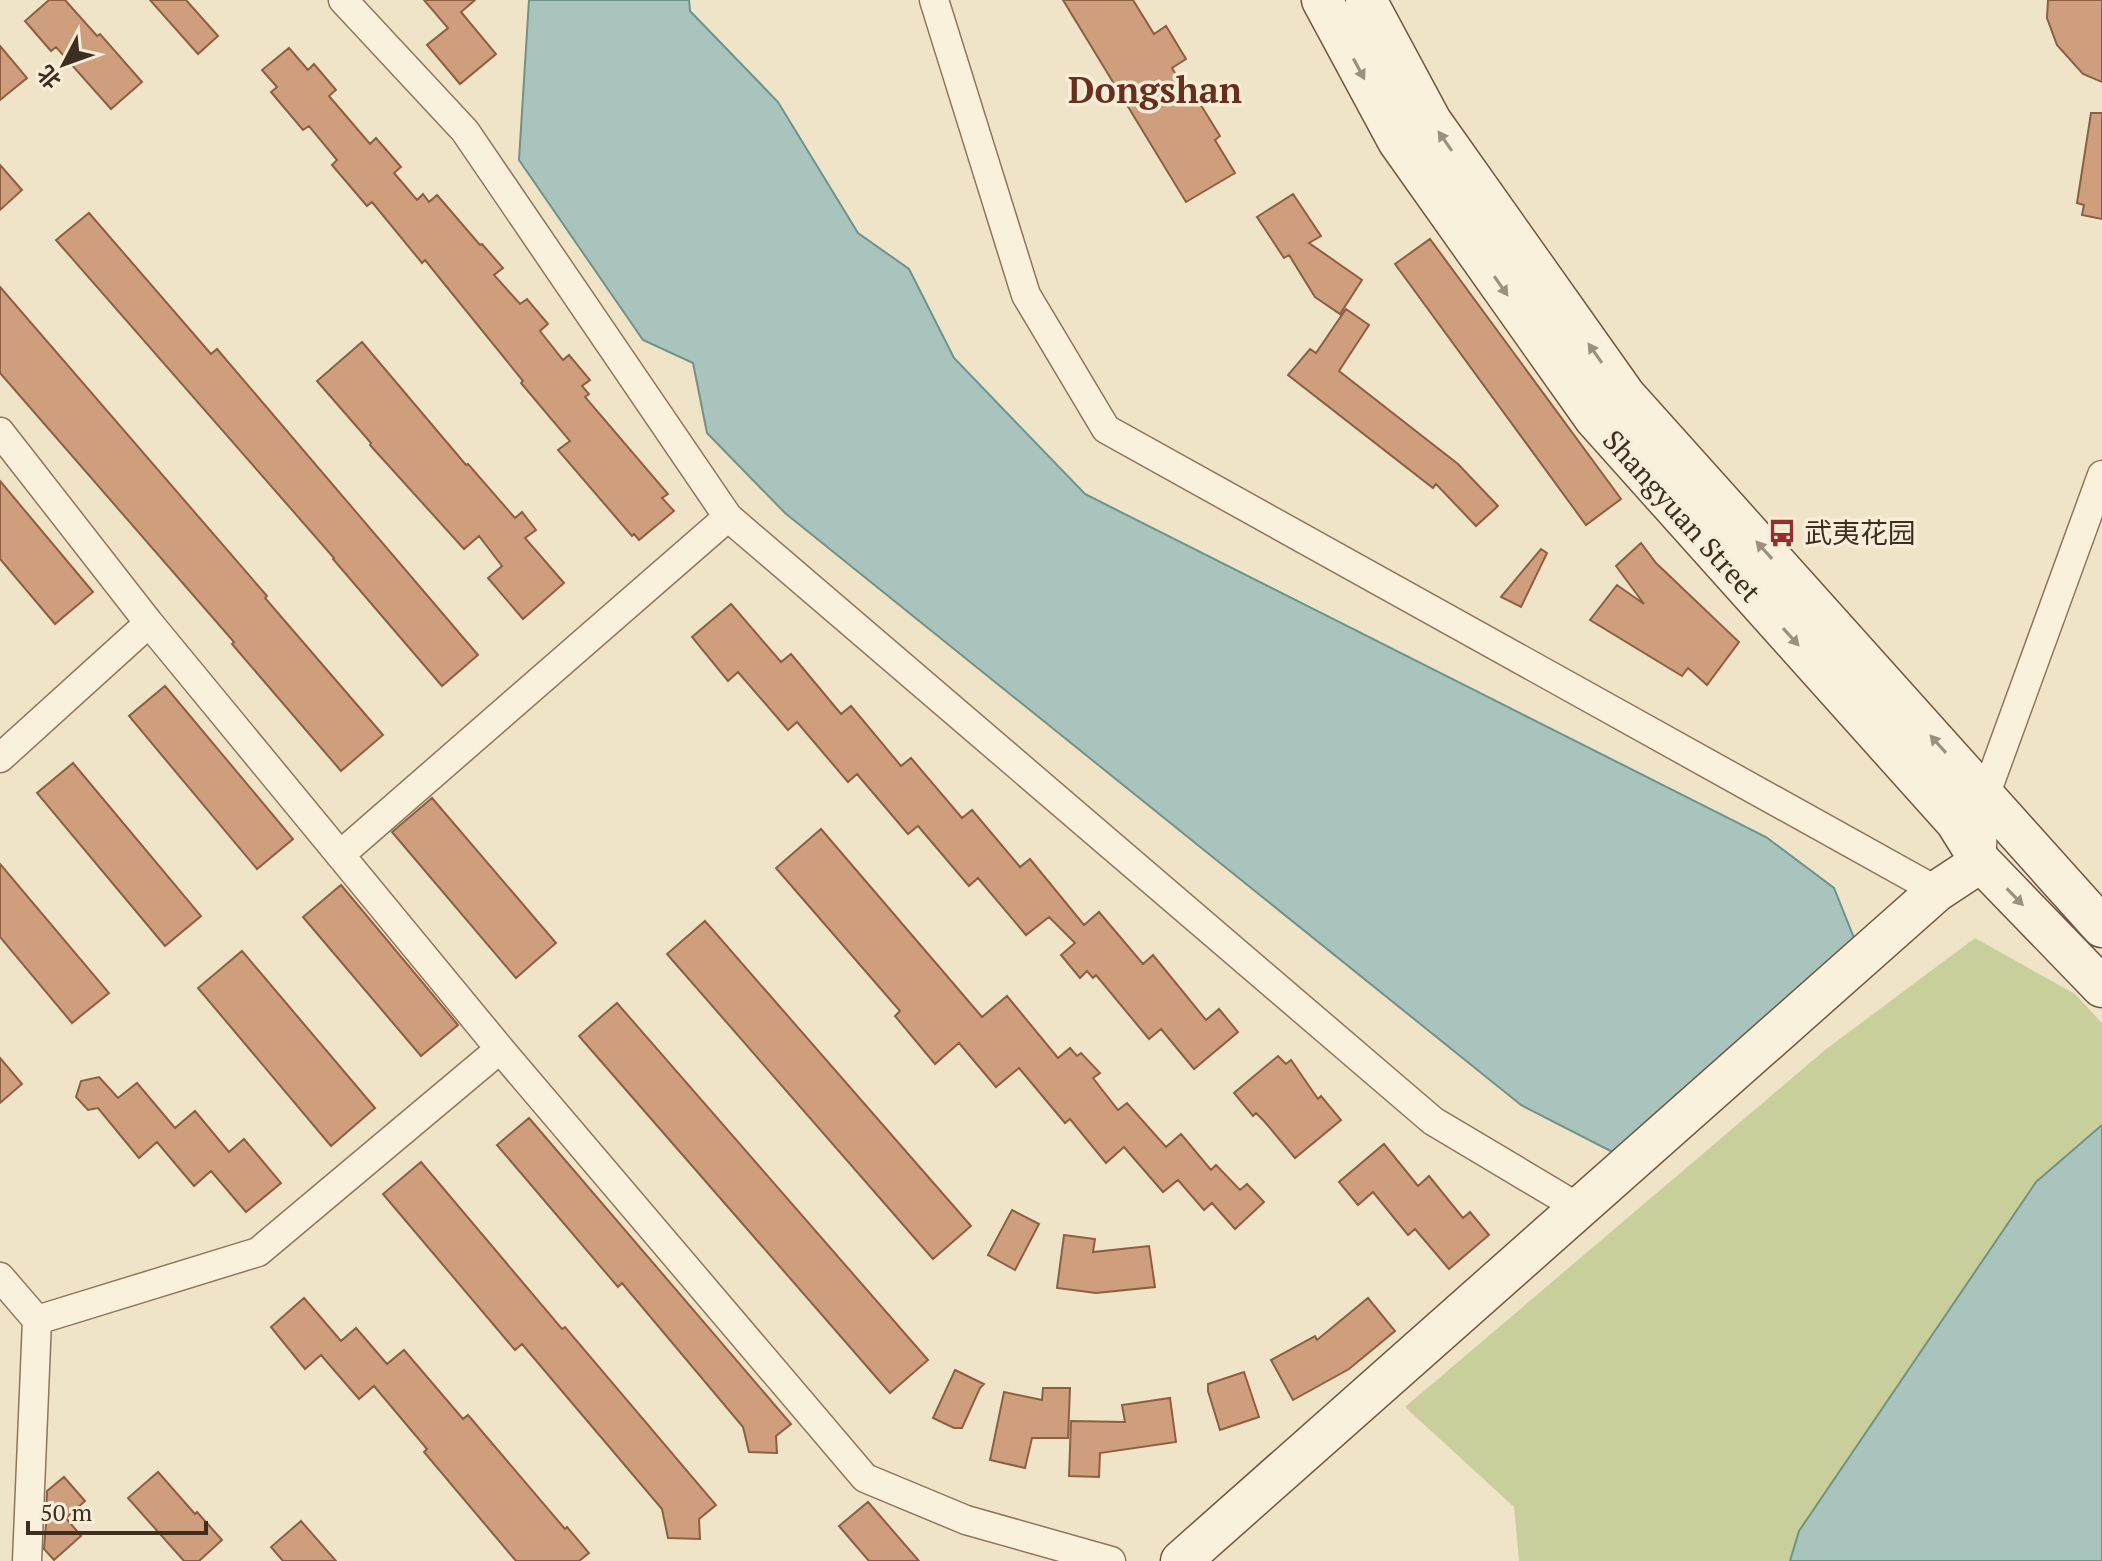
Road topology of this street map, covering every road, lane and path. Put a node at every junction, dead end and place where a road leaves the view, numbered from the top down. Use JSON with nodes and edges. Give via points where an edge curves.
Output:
{"nodes":[{"id":1,"x":343,"y":0,"type":"edge"},
{"id":2,"x":934,"y":0,"type":"edge"},
{"id":3,"x":1322,"y":0,"type":"edge"},
{"id":4,"x":1366,"y":0,"type":"edge"},
{"id":5,"x":0,"y":432,"type":"edge"},
{"id":6,"x":2102,"y":475,"type":"edge"},
{"id":7,"x":728,"y":517,"type":"junction"},
{"id":8,"x":149,"y":623,"type":"junction"},
{"id":9,"x":0,"y":758,"type":"edge"},
{"id":10,"x":1985,"y":796,"type":"junction"},
{"id":11,"x":340,"y":855,"type":"junction"},
{"id":12,"x":1981,"y":862,"type":"junction"},
{"id":13,"x":1937,"y":891,"type":"junction"},
{"id":14,"x":2102,"y":927,"type":"edge"},
{"id":15,"x":2102,"y":987,"type":"edge"},
{"id":16,"x":500,"y":1049,"type":"junction"},
{"id":17,"x":1579,"y":1208,"type":"junction"},
{"id":18,"x":0,"y":1277,"type":"edge"},
{"id":19,"x":37,"y":1320,"type":"junction"},
{"id":20,"x":21,"y":1556,"type":"edge"},
{"id":21,"x":1111,"y":1561,"type":"edge"},
{"id":22,"x":1181,"y":1561,"type":"edge"}],
"edges":[{"from":1,"to":7,"type":"street","via":[[465,131]]},
{"from":2,"to":13,"type":"street","via":[[1026,295],[1106,429]]},
{"from":3,"to":12,"type":"main road","name":"Shangyuan Street","one_way":true,"via":[[1398,141],[1595,419],[1956,822]]},
{"from":10,"to":4,"type":"main road","name":"Shangyuan Street","one_way":true,"via":[[1625,395],[1431,121]]},
{"from":5,"to":8,"type":"street"},
{"from":6,"to":10,"type":"street"},
{"from":7,"to":11,"type":"street"},
{"from":7,"to":17,"type":"street","via":[[1433,1121]]},
{"from":8,"to":9,"type":"street"},
{"from":8,"to":11,"type":"street"},
{"from":10,"to":12,"type":"street"},
{"from":10,"to":14,"type":"main road","name":"Shangyuan Street"},
{"from":11,"to":16,"type":"street"},
{"from":12,"to":13,"type":"main road"},
{"from":12,"to":15,"type":"main road","name":"Shangyuan Street","one_way":true},
{"from":13,"to":17,"type":"main road"},
{"from":16,"to":19,"type":"street","via":[[258,1252]]},
{"from":16,"to":21,"type":"street","via":[[865,1478],[966,1520]]},
{"from":17,"to":22,"type":"main road"},
{"from":18,"to":19,"type":"street"},
{"from":19,"to":20,"type":"street"}]}
